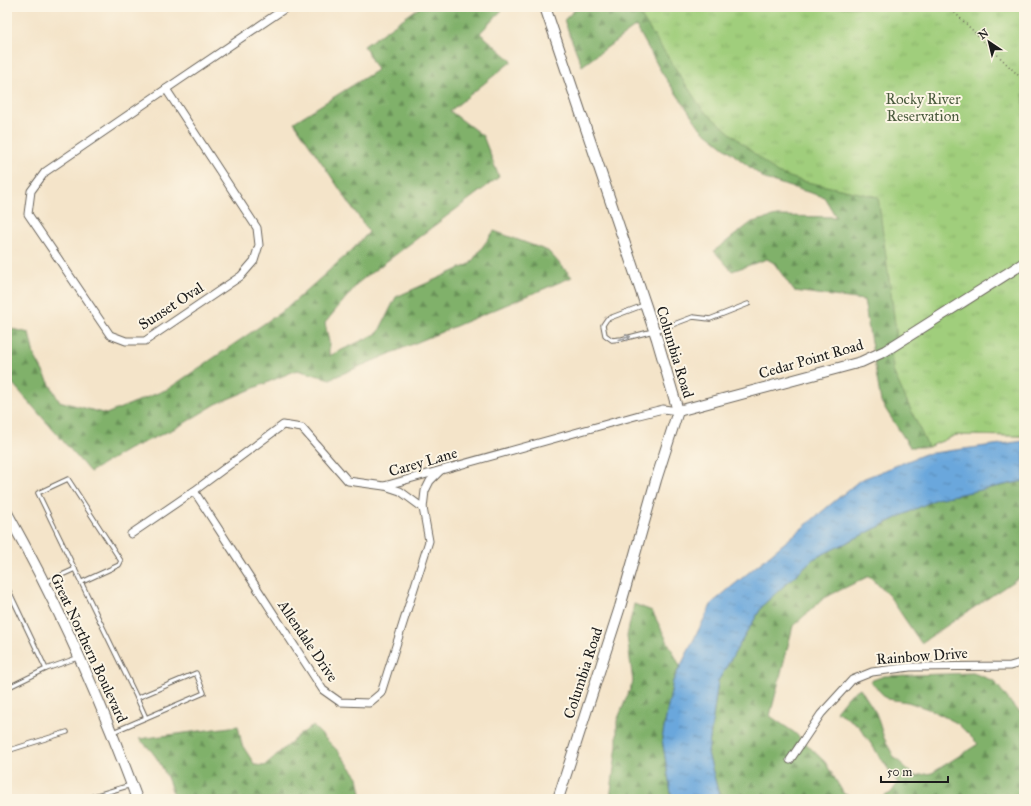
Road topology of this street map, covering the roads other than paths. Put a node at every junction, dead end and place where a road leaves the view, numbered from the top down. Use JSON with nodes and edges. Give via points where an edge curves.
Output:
{"nodes":[{"id":1,"x":287,"y":7,"type":"edge"},
{"id":2,"x":545,"y":7,"type":"edge"},
{"id":3,"x":166,"y":89,"type":"junction"},
{"id":4,"x":1024,"y":263,"type":"edge"},
{"id":5,"x":645,"y":304,"type":"junction"},
{"id":6,"x":748,"y":304,"type":"dead end"},
{"id":7,"x":654,"y":330,"type":"junction"},
{"id":8,"x":678,"y":411,"type":"junction"},
{"id":9,"x":440,"y":470,"type":"junction"},
{"id":10,"x":384,"y":486,"type":"junction"},
{"id":11,"x":194,"y":491,"type":"junction"},
{"id":12,"x":423,"y":508,"type":"junction"},
{"id":13,"x":7,"y":513,"type":"edge"},
{"id":14,"x":131,"y":534,"type":"dead end"},
{"id":15,"x":75,"y":569,"type":"junction"},
{"id":16,"x":82,"y":582,"type":"junction"},
{"id":17,"x":43,"y":583,"type":"junction"},
{"id":18,"x":7,"y":586,"type":"edge"},
{"id":19,"x":78,"y":657,"type":"junction"},
{"id":20,"x":1024,"y":662,"type":"edge"},
{"id":21,"x":46,"y":669,"type":"junction"},
{"id":22,"x":7,"y":688,"type":"edge"},
{"id":23,"x":137,"y":698,"type":"junction"},
{"id":24,"x":146,"y":718,"type":"junction"},
{"id":25,"x":67,"y":732,"type":"dead end"},
{"id":26,"x":112,"y":732,"type":"junction"},
{"id":27,"x":7,"y":751,"type":"edge"},
{"id":28,"x":790,"y":760,"type":"dead end"},
{"id":29,"x":132,"y":785,"type":"junction"},
{"id":30,"x":84,"y":799,"type":"edge"},
{"id":31,"x":137,"y":799,"type":"edge"},
{"id":32,"x":558,"y":799,"type":"edge"}],
"edges":[{"from":1,"to":3,"type":"street","name":"Sunset Oval"},
{"from":2,"to":5,"type":"street","name":"Columbia Road"},
{"from":3,"to":3,"type":"street","name":"Sunset Oval","via":[[45,172],[31,191],[28,214],[110,335],[126,341],[145,341],[241,276],[254,261],[259,245],[257,228]]},
{"from":4,"to":8,"type":"street","name":"Cedar Point Road","via":[[885,351],[862,362]]},
{"from":5,"to":7,"type":"street","name":"Columbia Road"},
{"from":5,"to":7,"type":"lane","one_way":true,"via":[[607,319],[603,325],[604,332],[607,338],[616,340]]},
{"from":6,"to":7,"type":"lane","via":[[710,319],[693,317]]},
{"from":7,"to":8,"type":"street","name":"Columbia Road"},
{"from":8,"to":9,"type":"street","name":"Carey Lane","via":[[662,409]]},
{"from":8,"to":32,"type":"street","name":"Columbia Road","via":[[620,607]]},
{"from":9,"to":10,"type":"street","name":"Carey Lane"},
{"from":9,"to":12,"type":"street","name":"Allendale Drive","via":[[425,491]]},
{"from":10,"to":11,"type":"street","name":"Carey Lane","via":[[348,481],[302,428],[283,425]]},
{"from":10,"to":12,"type":"street","via":[[400,491]]},
{"from":11,"to":12,"type":"street","name":"Allendale Drive","via":[[323,690],[340,702],[369,703],[381,693],[429,541]]},
{"from":11,"to":14,"type":"street","name":"Carey Lane"},
{"from":13,"to":17,"type":"street","name":"Great Northern Boulevard"},
{"from":15,"to":16,"type":"lane"},
{"from":15,"to":16,"type":"lane","via":[[38,492],[68,479],[121,561],[119,565]]},
{"from":15,"to":17,"type":"lane"},
{"from":16,"to":23,"type":"lane"},
{"from":17,"to":19,"type":"street","name":"Great Northern Boulevard"},
{"from":18,"to":21,"type":"lane"},
{"from":19,"to":21,"type":"lane"},
{"from":19,"to":26,"type":"street","name":"Great Northern Boulevard"},
{"from":20,"to":28,"type":"street","name":"Rainbow Drive","via":[[1010,666],[910,667],[872,672],[852,680],[821,714]]},
{"from":21,"to":22,"type":"lane"},
{"from":23,"to":24,"type":"lane"},
{"from":23,"to":24,"type":"lane","via":[[196,673],[204,693]]},
{"from":24,"to":26,"type":"lane"},
{"from":25,"to":27,"type":"lane"},
{"from":26,"to":29,"type":"street","name":"Great Northern Boulevard"},
{"from":29,"to":30,"type":"lane"},
{"from":29,"to":31,"type":"street","name":"Great Northern Boulevard"}]}
